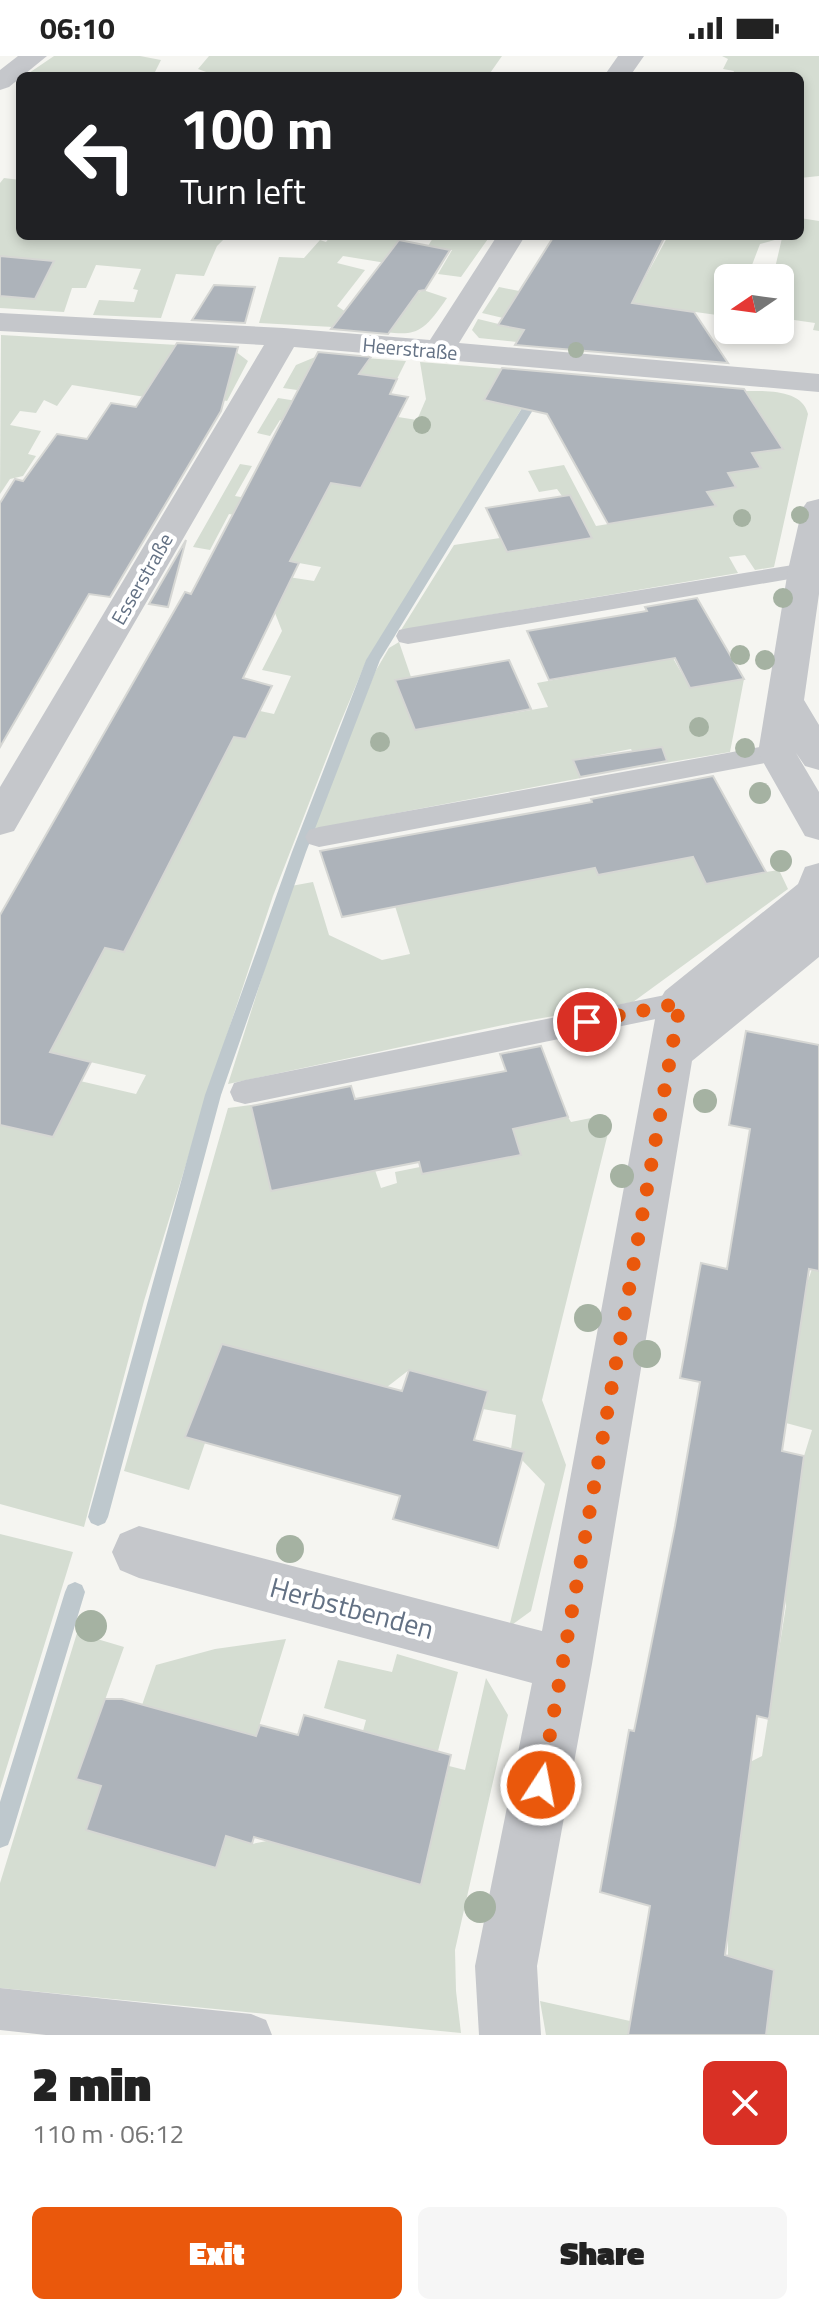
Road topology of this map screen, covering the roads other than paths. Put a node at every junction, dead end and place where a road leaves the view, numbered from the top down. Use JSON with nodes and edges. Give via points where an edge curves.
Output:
{"nodes":[{"id":1,"x":34,"y":56,"type":"edge"},
{"id":2,"x":0,"y":85,"type":"edge"},
{"id":3,"x":508,"y":240,"type":"edge"},
{"id":4,"x":0,"y":322,"type":"edge"},
{"id":5,"x":284,"y":337,"type":"junction"},
{"id":6,"x":438,"y":351,"type":"junction"},
{"id":7,"x":819,"y":383,"type":"edge"},
{"id":8,"x":819,"y":509,"type":"edge"},
{"id":9,"x":805,"y":570,"type":"junction"},
{"id":10,"x":408,"y":636,"type":"dead end"},
{"id":11,"x":785,"y":700,"type":"junction"},
{"id":12,"x":777,"y":753,"type":"junction"},
{"id":13,"x":819,"y":757,"type":"edge"},
{"id":14,"x":0,"y":821,"type":"edge"},
{"id":15,"x":819,"y":826,"type":"edge"},
{"id":16,"x":319,"y":837,"type":"dead end"},
{"id":17,"x":818,"y":885,"type":"edge"},
{"id":18,"x":680,"y":1003,"type":"junction"},
{"id":19,"x":671,"y":1053,"type":"junction"},
{"id":20,"x":245,"y":1092,"type":"dead end"},
{"id":21,"x":139,"y":1552,"type":"dead end"},
{"id":22,"x":564,"y":1664,"type":"junction"},
{"id":23,"x":0,"y":2009,"type":"edge"},
{"id":24,"x":251,"y":2035,"type":"edge"},
{"id":25,"x":510,"y":2035,"type":"edge"}],
"edges":[{"from":1,"to":2,"type":"street"},
{"from":3,"to":6,"type":"street"},
{"from":4,"to":5,"type":"street","name":"Heerstraße"},
{"from":5,"to":6,"type":"street","name":"Heerstraße"},
{"from":5,"to":14,"type":"street","name":"Esserstraße"},
{"from":6,"to":7,"type":"street","name":"Heerstraße"},
{"from":8,"to":9,"type":"street"},
{"from":9,"to":10,"type":"lane"},
{"from":9,"to":11,"type":"street"},
{"from":11,"to":12,"type":"street"},
{"from":11,"to":13,"type":"street"},
{"from":12,"to":15,"type":"street"},
{"from":12,"to":16,"type":"lane"},
{"from":17,"to":18,"type":"street"},
{"from":17,"to":19,"type":"street","via":[[810,941]]},
{"from":18,"to":19,"type":"street"},
{"from":18,"to":20,"type":"lane"},
{"from":19,"to":22,"type":"street"},
{"from":21,"to":22,"type":"street","name":"Herbstbenden"},
{"from":22,"to":25,"type":"street","via":[[506,1966]]},
{"from":23,"to":24,"type":"lane"}]}
